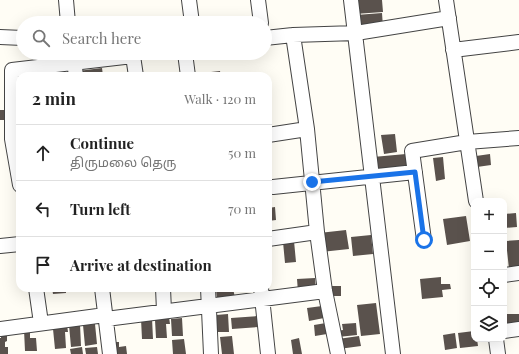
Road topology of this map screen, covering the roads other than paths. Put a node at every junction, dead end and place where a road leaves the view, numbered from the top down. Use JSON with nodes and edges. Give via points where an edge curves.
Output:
{"nodes":[{"id":1,"x":66,"y":0,"type":"edge"},
{"id":2,"x":189,"y":0,"type":"edge"},
{"id":3,"x":258,"y":0,"type":"edge"},
{"id":4,"x":351,"y":0,"type":"edge"},
{"id":5,"x":446,"y":0,"type":"edge"},
{"id":6,"x":67,"y":16,"type":"edge"},
{"id":7,"x":191,"y":16,"type":"edge"},
{"id":8,"x":260,"y":16,"type":"edge"},
{"id":9,"x":449,"y":18,"type":"junction"},
{"id":10,"x":356,"y":33,"type":"junction"},
{"id":11,"x":293,"y":35,"type":"junction"},
{"id":12,"x":0,"y":37,"type":"edge"},
{"id":13,"x":272,"y":37,"type":"edge"},
{"id":14,"x":16,"y":38,"type":"edge"},
{"id":15,"x":519,"y":42,"type":"edge"},
{"id":16,"x":453,"y":50,"type":"junction"},
{"id":17,"x":104,"y":60,"type":"edge"},
{"id":18,"x":134,"y":60,"type":"edge"},
{"id":19,"x":186,"y":60,"type":"edge"},
{"id":20,"x":75,"y":64,"type":"edge"},
{"id":21,"x":6,"y":70,"type":"edge"},
{"id":22,"x":135,"y":72,"type":"edge"},
{"id":23,"x":187,"y":72,"type":"edge"},
{"id":24,"x":307,"y":129,"type":"junction"},
{"id":25,"x":272,"y":133,"type":"edge"},
{"id":26,"x":519,"y":138,"type":"edge"},
{"id":27,"x":467,"y":142,"type":"junction"},
{"id":28,"x":16,"y":162,"type":"edge"},
{"id":29,"x":415,"y":172,"type":"junction"},
{"id":30,"x":372,"y":175,"type":"junction"},
{"id":31,"x":312,"y":182,"type":"junction"},
{"id":32,"x":273,"y":187,"type":"dead end"},
{"id":33,"x":476,"y":198,"type":"edge"},
{"id":34,"x":317,"y":232,"type":"junction"},
{"id":35,"x":272,"y":238,"type":"edge"},
{"id":36,"x":424,"y":240,"type":"dead end"},
{"id":37,"x":16,"y":244,"type":"edge"},
{"id":38,"x":0,"y":246,"type":"edge"},
{"id":39,"x":519,"y":273,"type":"edge"},
{"id":40,"x":507,"y":275,"type":"edge"},
{"id":41,"x":325,"y":291,"type":"junction"},
{"id":42,"x":37,"y":292,"type":"edge"},
{"id":43,"x":102,"y":292,"type":"edge"},
{"id":44,"x":163,"y":292,"type":"edge"},
{"id":45,"x":208,"y":292,"type":"edge"},
{"id":46,"x":261,"y":294,"type":"edge"},
{"id":47,"x":208,"y":306,"type":"junction"},
{"id":48,"x":164,"y":312,"type":"junction"},
{"id":49,"x":105,"y":317,"type":"junction"},
{"id":50,"x":41,"y":323,"type":"junction"},
{"id":51,"x":0,"y":329,"type":"edge"},
{"id":52,"x":519,"y":329,"type":"edge"},
{"id":53,"x":507,"y":331,"type":"edge"},
{"id":54,"x":496,"y":342,"type":"edge"},
{"id":55,"x":110,"y":354,"type":"edge"},
{"id":56,"x":211,"y":354,"type":"edge"},
{"id":57,"x":268,"y":354,"type":"edge"},
{"id":58,"x":338,"y":354,"type":"edge"},
{"id":59,"x":393,"y":354,"type":"edge"},
{"id":60,"x":498,"y":354,"type":"edge"}],
"edges":[{"from":1,"to":6,"type":"street"},
{"from":2,"to":7,"type":"street"},
{"from":3,"to":8,"type":"street"},
{"from":4,"to":10,"type":"street"},
{"from":5,"to":9,"type":"street"},
{"from":9,"to":10,"type":"street"},
{"from":9,"to":16,"type":"street"},
{"from":10,"to":11,"type":"street"},
{"from":10,"to":30,"type":"street"},
{"from":11,"to":13,"type":"street"},
{"from":11,"to":24,"type":"street"},
{"from":12,"to":14,"type":"street"},
{"from":15,"to":16,"type":"street"},
{"from":16,"to":27,"type":"street"},
{"from":17,"to":20,"type":"street"},
{"from":18,"to":22,"type":"street"},
{"from":19,"to":23,"type":"street"},
{"from":20,"to":21,"type":"street"},
{"from":21,"to":28,"type":"street"},
{"from":24,"to":25,"type":"street"},
{"from":24,"to":31,"type":"street"},
{"from":26,"to":27,"type":"street"},
{"from":27,"to":29,"type":"street","via":[[412,151]]},
{"from":27,"to":33,"type":"street"},
{"from":29,"to":30,"type":"street"},
{"from":29,"to":36,"type":"street"},
{"from":30,"to":31,"type":"street"},
{"from":30,"to":59,"type":"street"},
{"from":31,"to":32,"type":"street"},
{"from":31,"to":34,"type":"street"},
{"from":34,"to":35,"type":"street"},
{"from":34,"to":41,"type":"street"},
{"from":37,"to":38,"type":"street"},
{"from":39,"to":40,"type":"street"},
{"from":41,"to":46,"type":"street"},
{"from":41,"to":58,"type":"street"},
{"from":42,"to":50,"type":"street"},
{"from":43,"to":49,"type":"street"},
{"from":44,"to":48,"type":"street"},
{"from":45,"to":47,"type":"street"},
{"from":46,"to":47,"type":"street"},
{"from":46,"to":57,"type":"street"},
{"from":47,"to":48,"type":"street"},
{"from":47,"to":56,"type":"street"},
{"from":48,"to":49,"type":"street"},
{"from":49,"to":50,"type":"street"},
{"from":49,"to":55,"type":"street"},
{"from":50,"to":51,"type":"street"},
{"from":52,"to":53,"type":"street"},
{"from":54,"to":60,"type":"street"}]}
